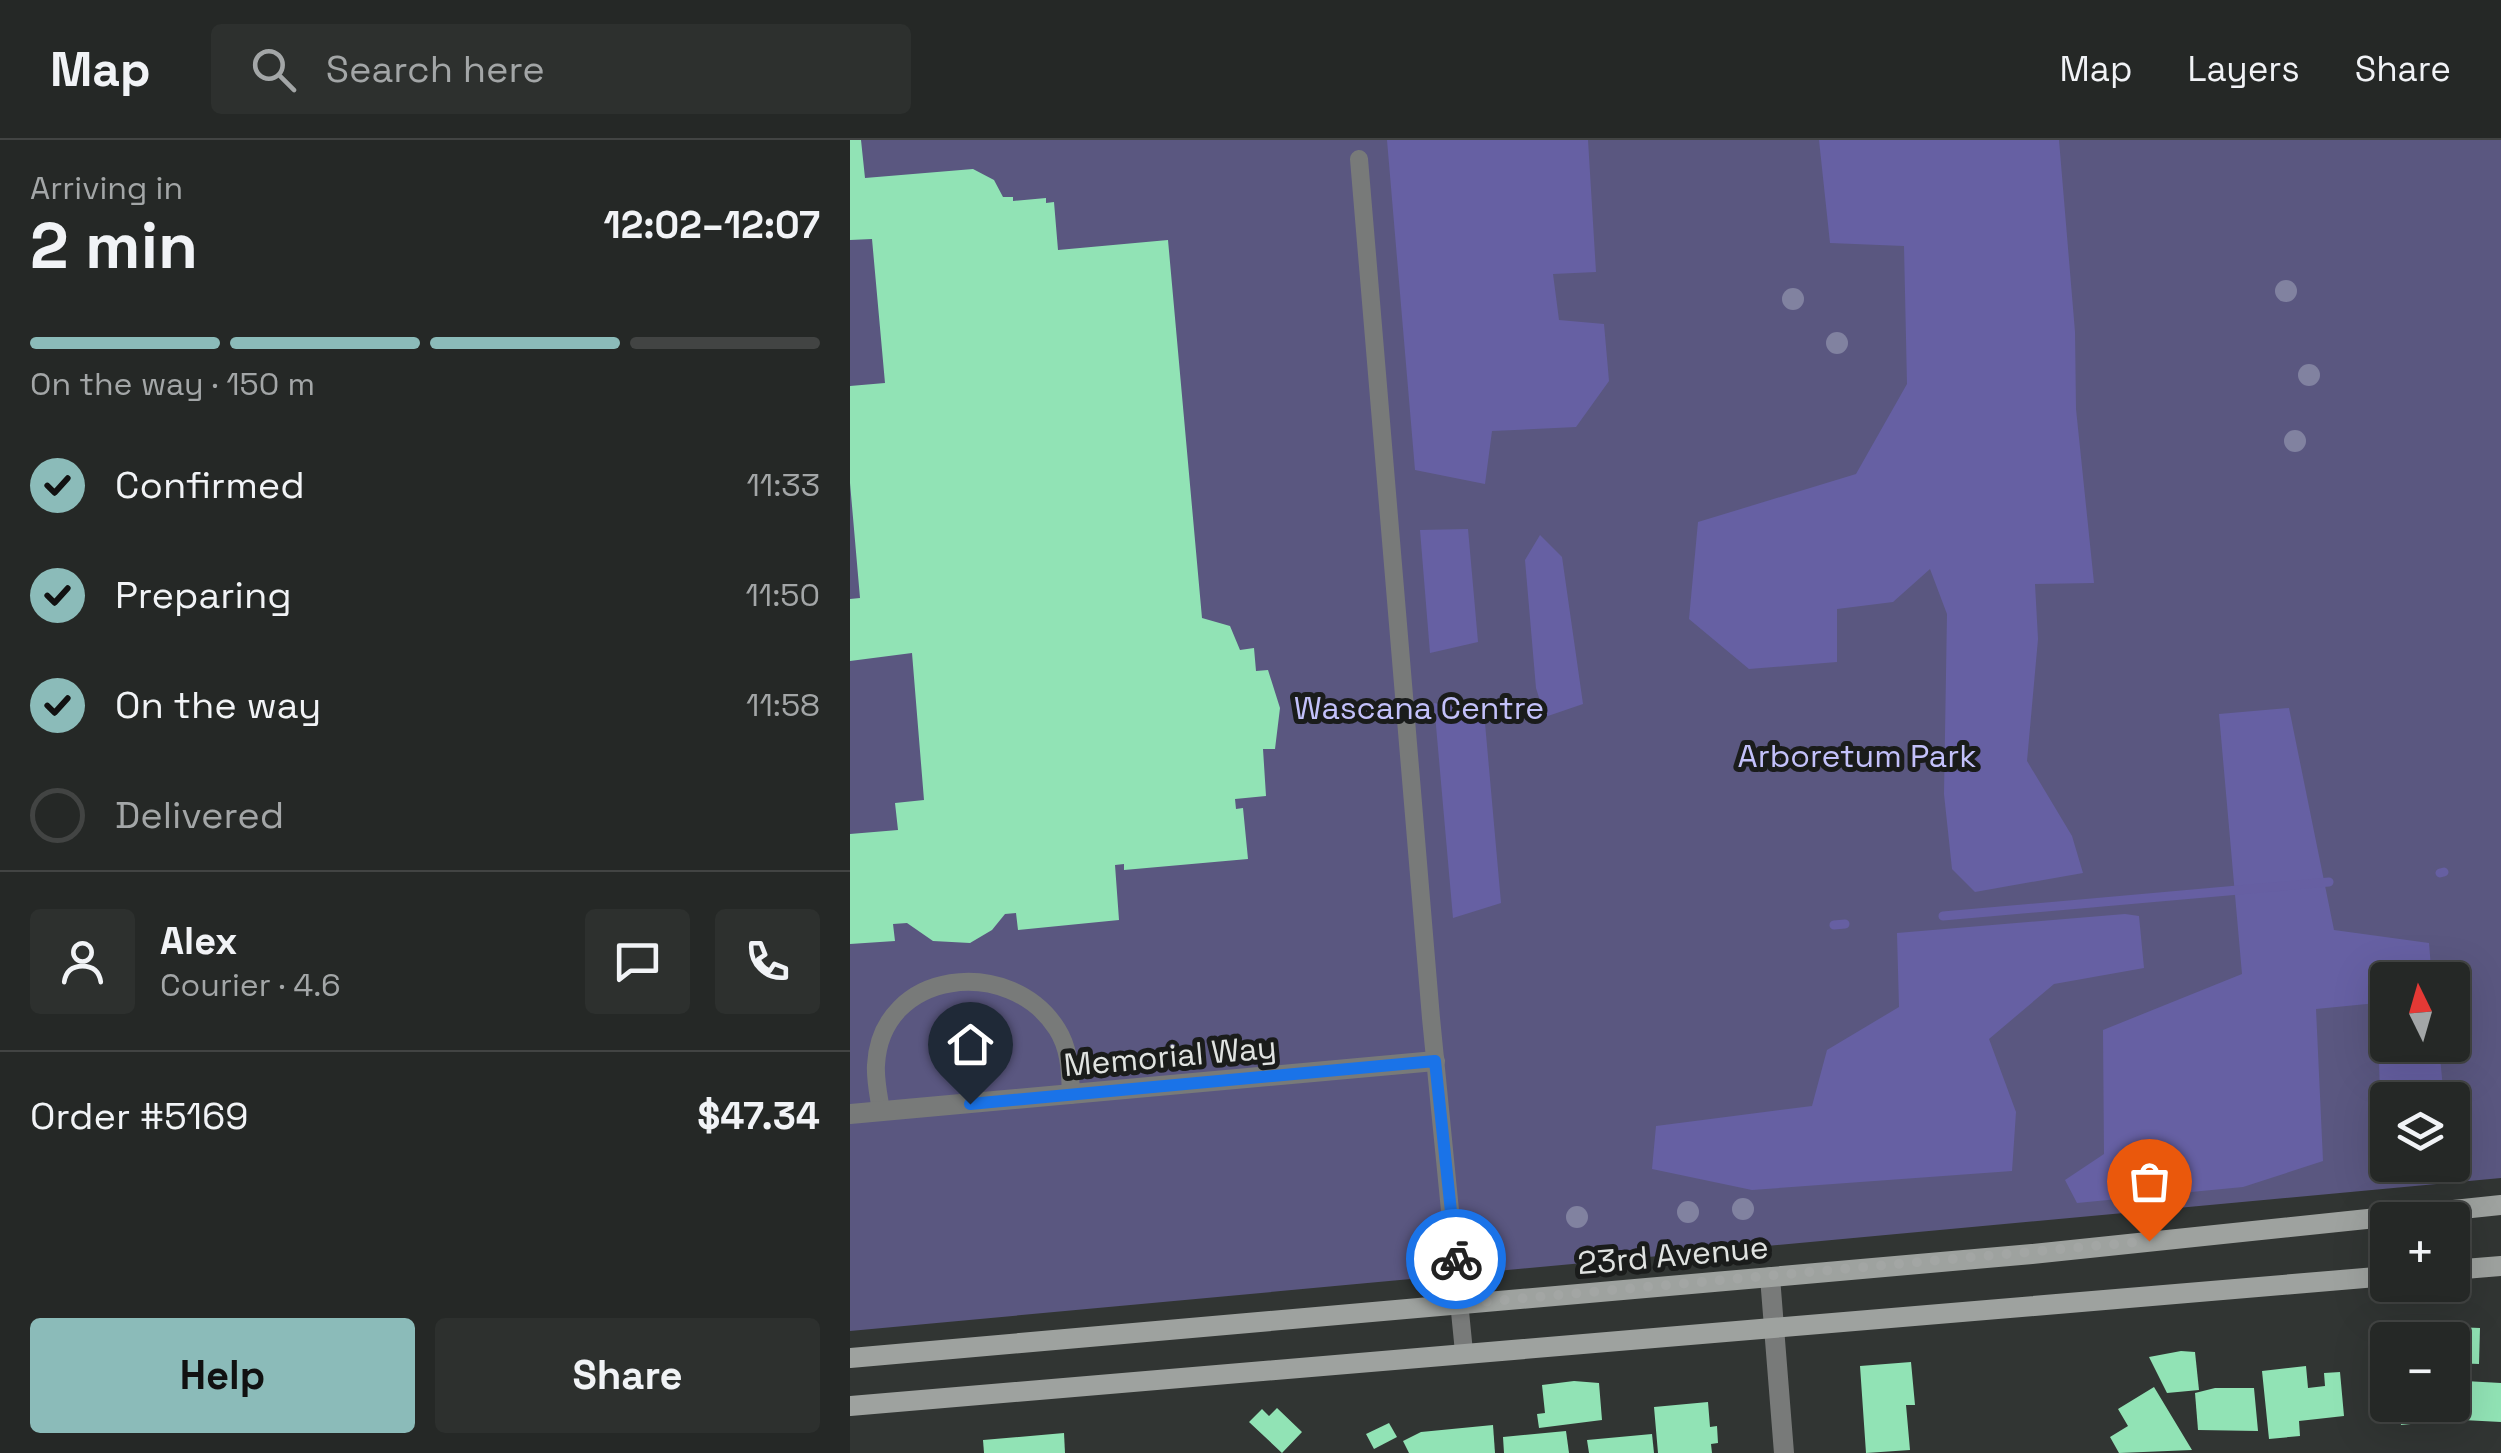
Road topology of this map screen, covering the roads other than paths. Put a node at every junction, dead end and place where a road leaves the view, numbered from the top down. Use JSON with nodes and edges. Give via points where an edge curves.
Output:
{"nodes":[{"id":1,"x":1359,"y":159,"type":"dead end"},
{"id":2,"x":1435,"y":1061,"type":"junction"},
{"id":3,"x":1072,"y":1095,"type":"junction"},
{"id":4,"x":880,"y":1111,"type":"junction"},
{"id":5,"x":850,"y":1114,"type":"edge"},
{"id":6,"x":2501,"y":1205,"type":"edge"},
{"id":7,"x":2501,"y":1266,"type":"edge"},
{"id":8,"x":2470,"y":1269,"type":"edge"},
{"id":9,"x":1770,"y":1277,"type":"junction"},
{"id":10,"x":2370,"y":1277,"type":"edge"},
{"id":11,"x":1460,"y":1304,"type":"junction"},
{"id":12,"x":1775,"y":1325,"type":"junction"},
{"id":13,"x":1464,"y":1352,"type":"junction"},
{"id":14,"x":850,"y":1358,"type":"edge"},
{"id":15,"x":850,"y":1406,"type":"edge"},
{"id":16,"x":1784,"y":1453,"type":"edge"}],
"edges":[{"from":1,"to":2,"type":"lane"},
{"from":2,"to":3,"type":"street","name":"Memorial Way"},
{"from":2,"to":11,"type":"lane"},
{"from":3,"to":4,"type":"street","name":"Memorial Way"},
{"from":3,"to":4,"type":"lane","via":[[1070,1060],[1058,1030],[1036,1004],[1008,987],[943,982],[906,1000],[884,1035],[876,1064]]},
{"from":4,"to":5,"type":"street","name":"Memorial Way"},
{"from":6,"to":9,"type":"main road","name":"23rd Avenue"},
{"from":7,"to":8,"type":"main road"},
{"from":9,"to":11,"type":"main road","name":"23rd Avenue"},
{"from":9,"to":12,"type":"street"},
{"from":10,"to":12,"type":"main road"},
{"from":11,"to":13,"type":"lane"},
{"from":11,"to":14,"type":"main road","name":"23rd Avenue"},
{"from":12,"to":13,"type":"main road"},
{"from":12,"to":16,"type":"street"},
{"from":13,"to":15,"type":"main road"}]}
